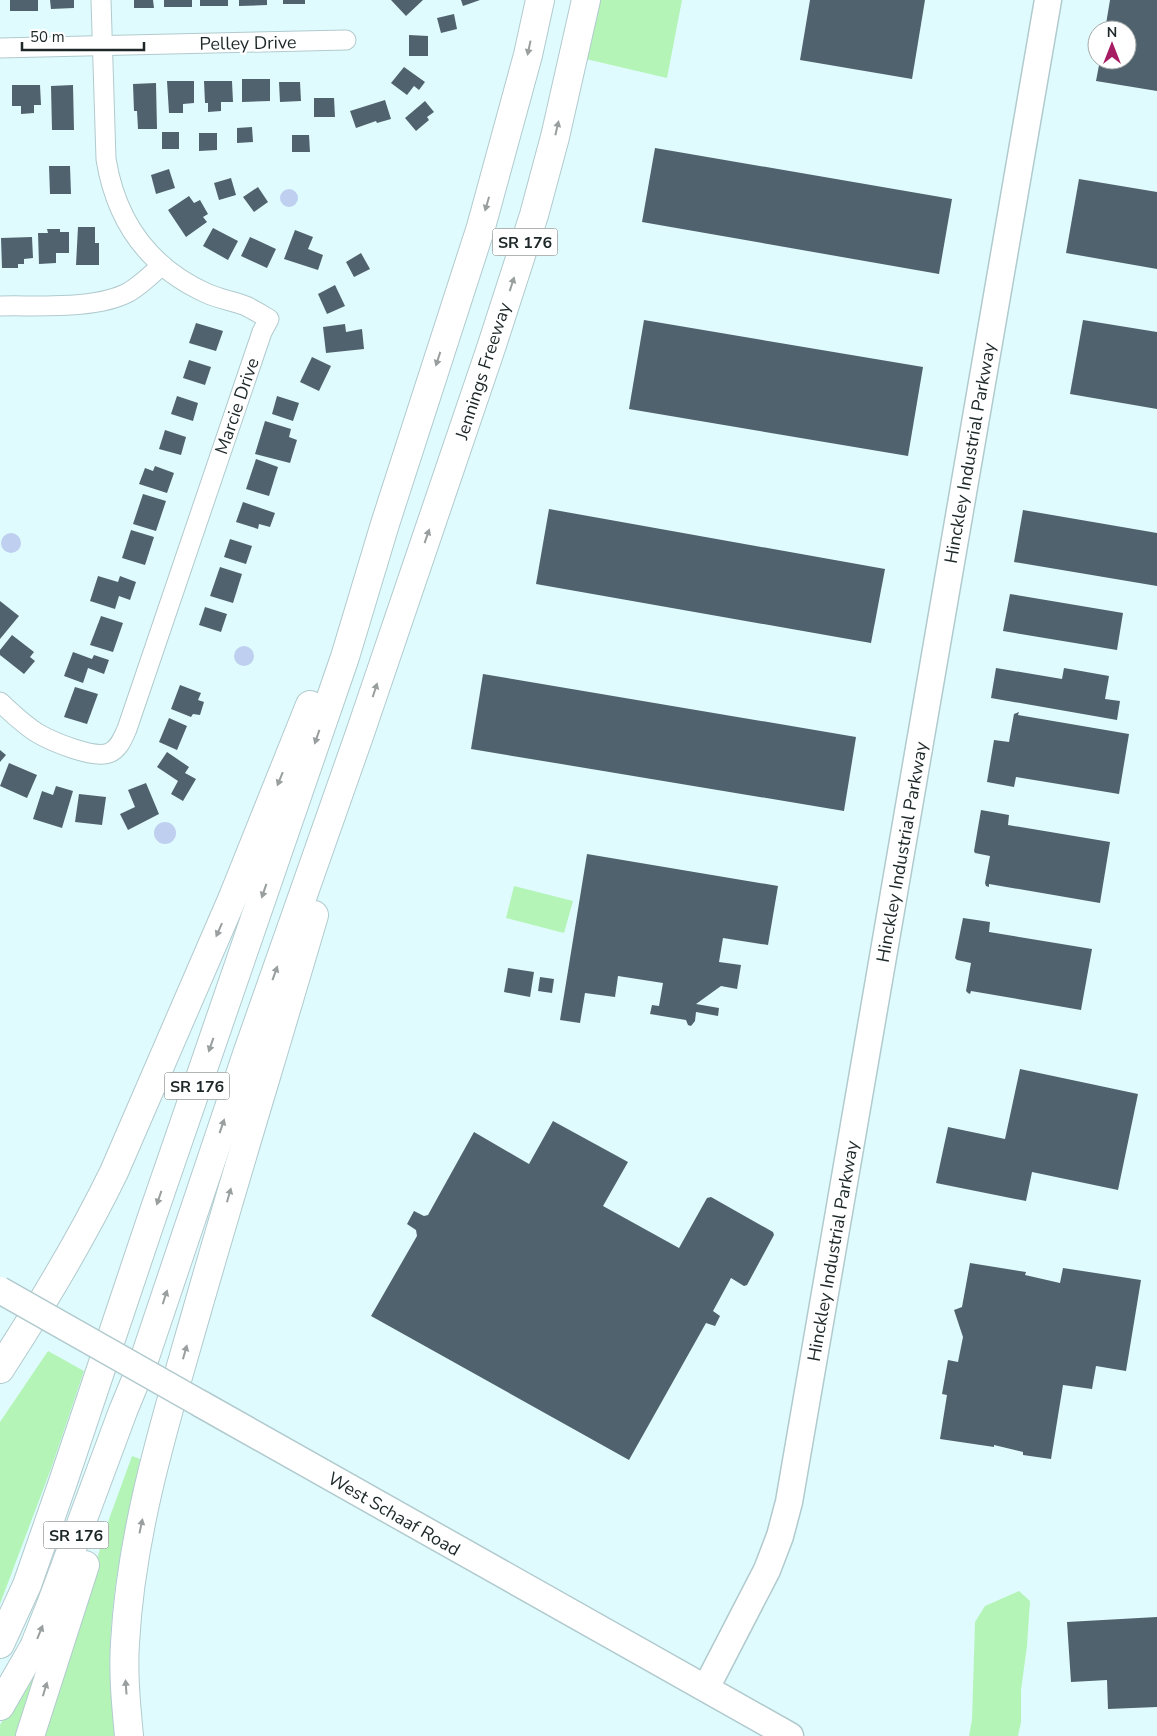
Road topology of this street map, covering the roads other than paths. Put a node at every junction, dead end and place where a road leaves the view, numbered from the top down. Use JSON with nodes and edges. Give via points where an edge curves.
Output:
{"nodes":[{"id":1,"x":101,"y":0,"type":"edge"},
{"id":2,"x":540,"y":0,"type":"edge"},
{"id":3,"x":586,"y":0,"type":"edge"},
{"id":4,"x":1048,"y":0,"type":"edge"},
{"id":5,"x":346,"y":40,"type":"dead end"},
{"id":6,"x":102,"y":46,"type":"junction"},
{"id":7,"x":0,"y":48,"type":"edge"},
{"id":8,"x":162,"y":265,"type":"junction"},
{"id":9,"x":0,"y":306,"type":"edge"},
{"id":10,"x":385,"y":524,"type":"junction"},
{"id":11,"x":0,"y":702,"type":"edge"},
{"id":12,"x":359,"y":736,"type":"junction"},
{"id":13,"x":147,"y":1094,"type":"junction"},
{"id":14,"x":0,"y":1290,"type":"edge"},
{"id":15,"x":0,"y":1336,"type":"edge"},
{"id":16,"x":144,"y":1360,"type":"junction"},
{"id":17,"x":0,"y":1369,"type":"edge"},
{"id":18,"x":0,"y":1644,"type":"edge"},
{"id":19,"x":706,"y":1688,"type":"junction"},
{"id":20,"x":0,"y":1706,"type":"edge"},
{"id":21,"x":30,"y":1736,"type":"edge"},
{"id":22,"x":129,"y":1736,"type":"edge"},
{"id":23,"x":790,"y":1736,"type":"edge"}],
"edges":[{"from":1,"to":6,"type":"street","name":"Marcie Drive"},
{"from":2,"to":10,"type":"highway","number":"SR 176","one_way":true,"via":[[480,227]]},
{"from":12,"to":3,"type":"highway","name":"Jennings Freeway","number":"SR 176","one_way":true,"via":[[534,214]]},
{"from":4,"to":19,"type":"street","name":"Hinckley Industrial Parkway","via":[[790,1502],[767,1570]]},
{"from":5,"to":6,"type":"street","name":"Pelley Drive"},
{"from":6,"to":7,"type":"street","name":"Pelley Drive"},
{"from":6,"to":8,"type":"street","name":"Marcie Drive","via":[[104,140],[109,180],[125,220]]},
{"from":8,"to":9,"type":"street","via":[[138,286],[120,296],[70,304]]},
{"from":8,"to":11,"type":"street","name":"Marcie Drive","via":[[205,293],[246,306],[269,319],[127,729],[116,748],[109,753],[92,754],[38,733]]},
{"from":10,"to":13,"type":"highway","one_way":true,"via":[[233,897]]},
{"from":10,"to":18,"type":"highway","number":"SR 176","one_way":true,"via":[[345,657],[63,1482],[27,1585]]},
{"from":16,"to":12,"type":"highway","number":"SR 176","one_way":true},
{"from":22,"to":12,"type":"highway","one_way":true,"via":[[125,1675],[127,1610],[152,1474],[235,1177],[338,835]]},
{"from":13,"to":15,"type":"highway","via":[[73,1228]]},
{"from":13,"to":17,"type":"highway","via":[[102,1197]]},
{"from":14,"to":19,"type":"street","name":"West Schaaf Road","bridge":true},
{"from":20,"to":16,"type":"highway","number":"SR 176","one_way":true,"via":[[34,1647]]},
{"from":21,"to":16,"type":"highway","one_way":true,"via":[[128,1429]]},
{"from":19,"to":23,"type":"street","name":"West Schaaf Road"}]}
